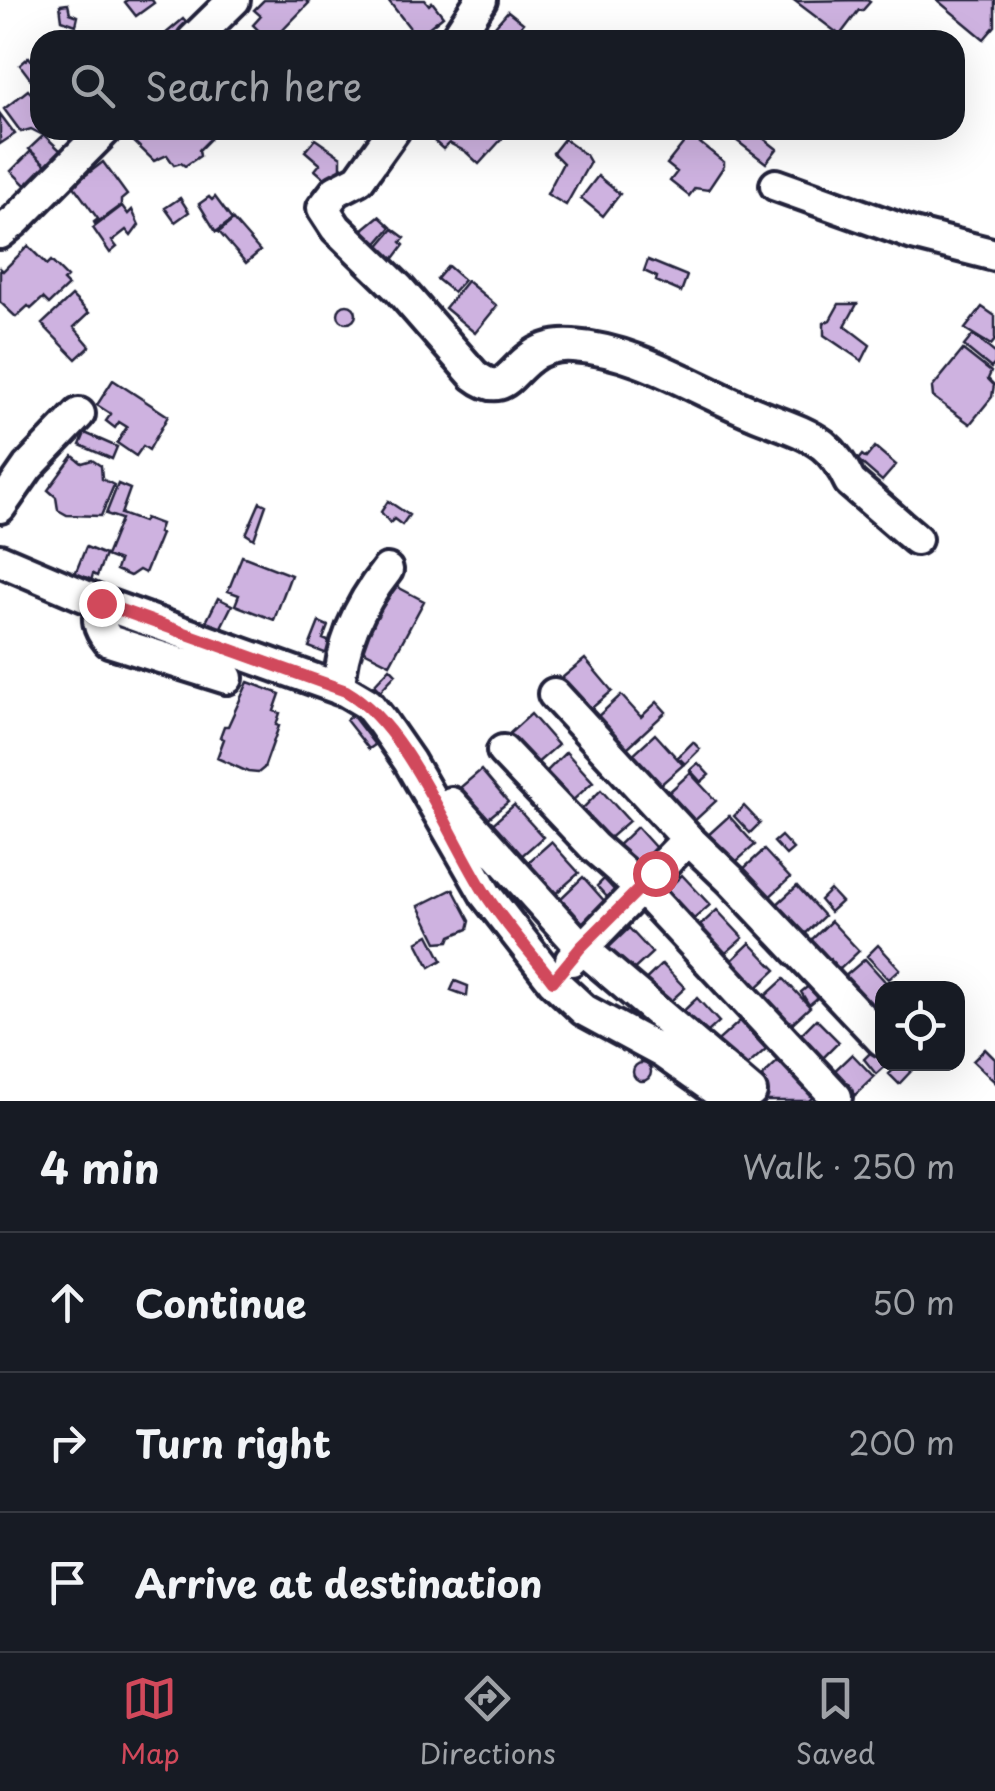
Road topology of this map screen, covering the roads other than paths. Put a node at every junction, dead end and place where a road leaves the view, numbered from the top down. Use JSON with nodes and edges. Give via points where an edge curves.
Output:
{"nodes":[{"id":1,"x":234,"y":0,"type":"edge"},
{"id":2,"x":481,"y":0,"type":"edge"},
{"id":3,"x":203,"y":30,"type":"edge"},
{"id":4,"x":462,"y":30,"type":"edge"},
{"id":5,"x":95,"y":140,"type":"edge"},
{"id":6,"x":387,"y":140,"type":"edge"},
{"id":7,"x":776,"y":184,"type":"dead end"},
{"id":8,"x":0,"y":233,"type":"edge"},
{"id":9,"x":995,"y":255,"type":"edge"},
{"id":10,"x":80,"y":414,"type":"dead end"},
{"id":11,"x":0,"y":507,"type":"edge"},
{"id":12,"x":916,"y":539,"type":"dead end"},
{"id":13,"x":0,"y":560,"type":"edge"},
{"id":14,"x":388,"y":570,"type":"dead end"},
{"id":15,"x":101,"y":603,"type":"junction"},
{"id":16,"x":227,"y":678,"type":"dead end"},
{"id":17,"x":339,"y":689,"type":"junction"},
{"id":18,"x":554,"y":694,"type":"dead end"},
{"id":19,"x":503,"y":751,"type":"dead end"},
{"id":20,"x":451,"y":803,"type":"dead end"},
{"id":21,"x":688,"y":839,"type":"junction"},
{"id":22,"x":641,"y":888,"type":"junction"},
{"id":23,"x":581,"y":947,"type":"junction"},
{"id":24,"x":553,"y":981,"type":"junction"},
{"id":25,"x":875,"y":1033,"type":"edge"},
{"id":26,"x":741,"y":1096,"type":"edge"},
{"id":27,"x":836,"y":1098,"type":"dead end"}],
"edges":[{"from":1,"to":3,"type":"street"},
{"from":2,"to":4,"type":"street"},
{"from":5,"to":8,"type":"street"},
{"from":6,"to":12,"type":"street","via":[[360,179],[336,191],[323,208],[483,382],[502,384],[548,348],[599,350],[642,364],[822,445],[850,482]]},
{"from":7,"to":9,"type":"street","via":[[914,234]]},
{"from":10,"to":11,"type":"street"},
{"from":13,"to":15,"type":"street"},
{"from":14,"to":17,"type":"street","via":[[344,648]]},
{"from":15,"to":16,"type":"street","via":[[99,629],[109,641]]},
{"from":15,"to":17,"type":"street"},
{"from":17,"to":24,"type":"street","via":[[368,704],[382,722],[486,895]]},
{"from":18,"to":21,"type":"street"},
{"from":19,"to":22,"type":"street"},
{"from":20,"to":23,"type":"street"},
{"from":21,"to":22,"type":"street"},
{"from":21,"to":25,"type":"street"},
{"from":22,"to":23,"type":"street"},
{"from":22,"to":27,"type":"street"},
{"from":23,"to":24,"type":"street"},
{"from":23,"to":26,"type":"street"},
{"from":24,"to":26,"type":"street","via":[[584,1010]]}]}
